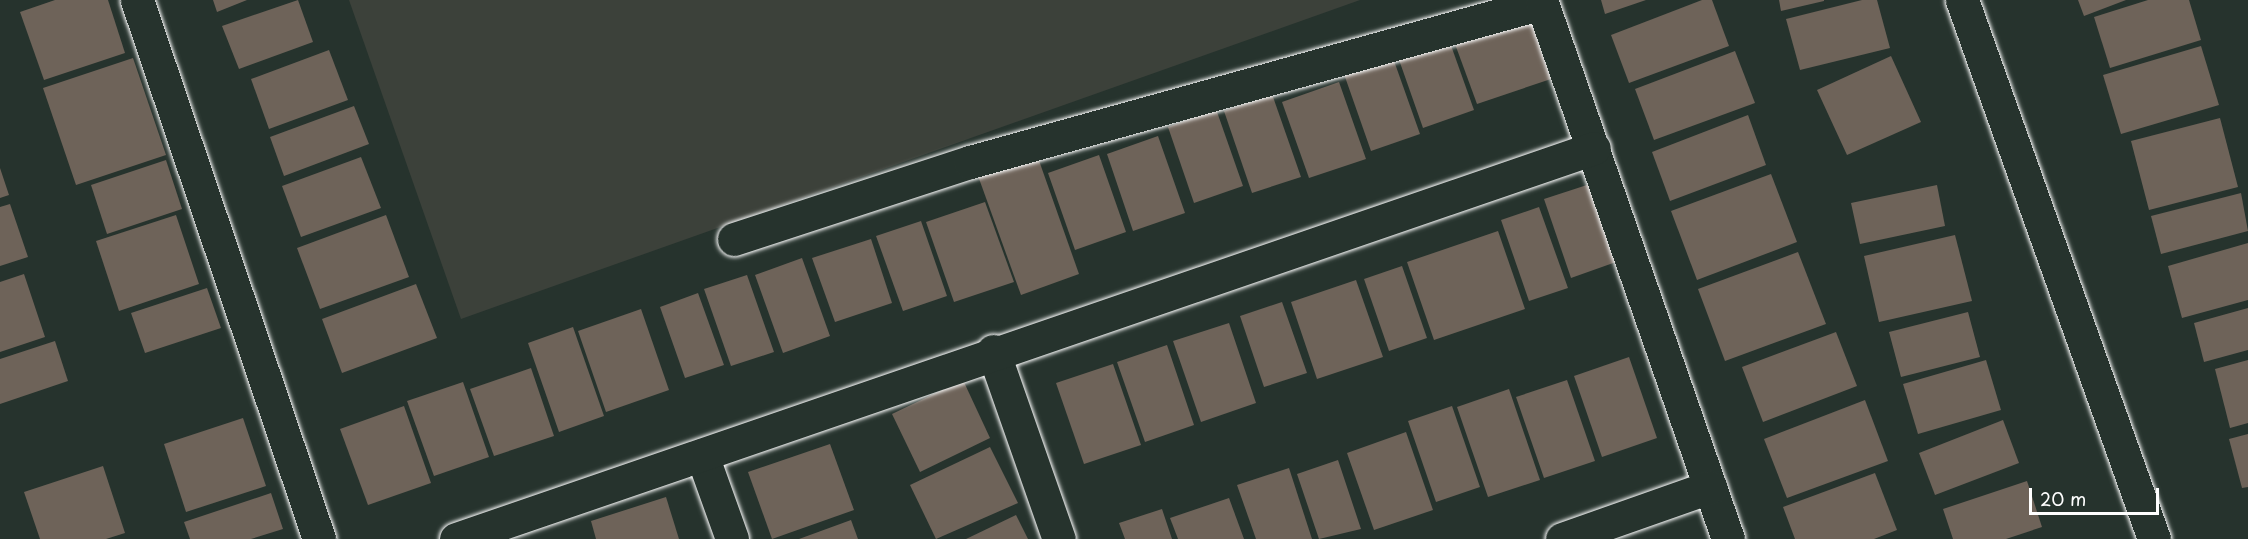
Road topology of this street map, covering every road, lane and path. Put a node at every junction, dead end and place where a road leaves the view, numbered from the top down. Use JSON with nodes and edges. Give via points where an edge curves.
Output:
{"nodes":[{"id":1,"x":137,"y":0,"type":"edge"},
{"id":2,"x":1962,"y":0,"type":"edge"},
{"id":3,"x":1594,"y":148,"type":"junction"},
{"id":4,"x":734,"y":239,"type":"dead end"},
{"id":5,"x":993,"y":351,"type":"junction"},
{"id":6,"x":702,"y":455,"type":"junction"},
{"id":7,"x":1710,"y":487,"type":"junction"},
{"id":8,"x":318,"y":539,"type":"edge"},
{"id":9,"x":456,"y":539,"type":"edge"},
{"id":10,"x":732,"y":539,"type":"edge"},
{"id":11,"x":1059,"y":539,"type":"edge"},
{"id":12,"x":1562,"y":539,"type":"edge"},
{"id":13,"x":1728,"y":539,"type":"edge"},
{"id":14,"x":2154,"y":539,"type":"edge"}],
"edges":[{"from":1,"to":8,"type":"street"},
{"from":2,"to":14,"type":"street"},
{"from":3,"to":4,"type":"street","via":[[1542,3],[970,162]]},
{"from":3,"to":5,"type":"street"},
{"from":3,"to":7,"type":"street"},
{"from":5,"to":6,"type":"street"},
{"from":5,"to":11,"type":"street"},
{"from":6,"to":9,"type":"street"},
{"from":6,"to":10,"type":"street"},
{"from":7,"to":12,"type":"street"},
{"from":7,"to":13,"type":"street"}]}
